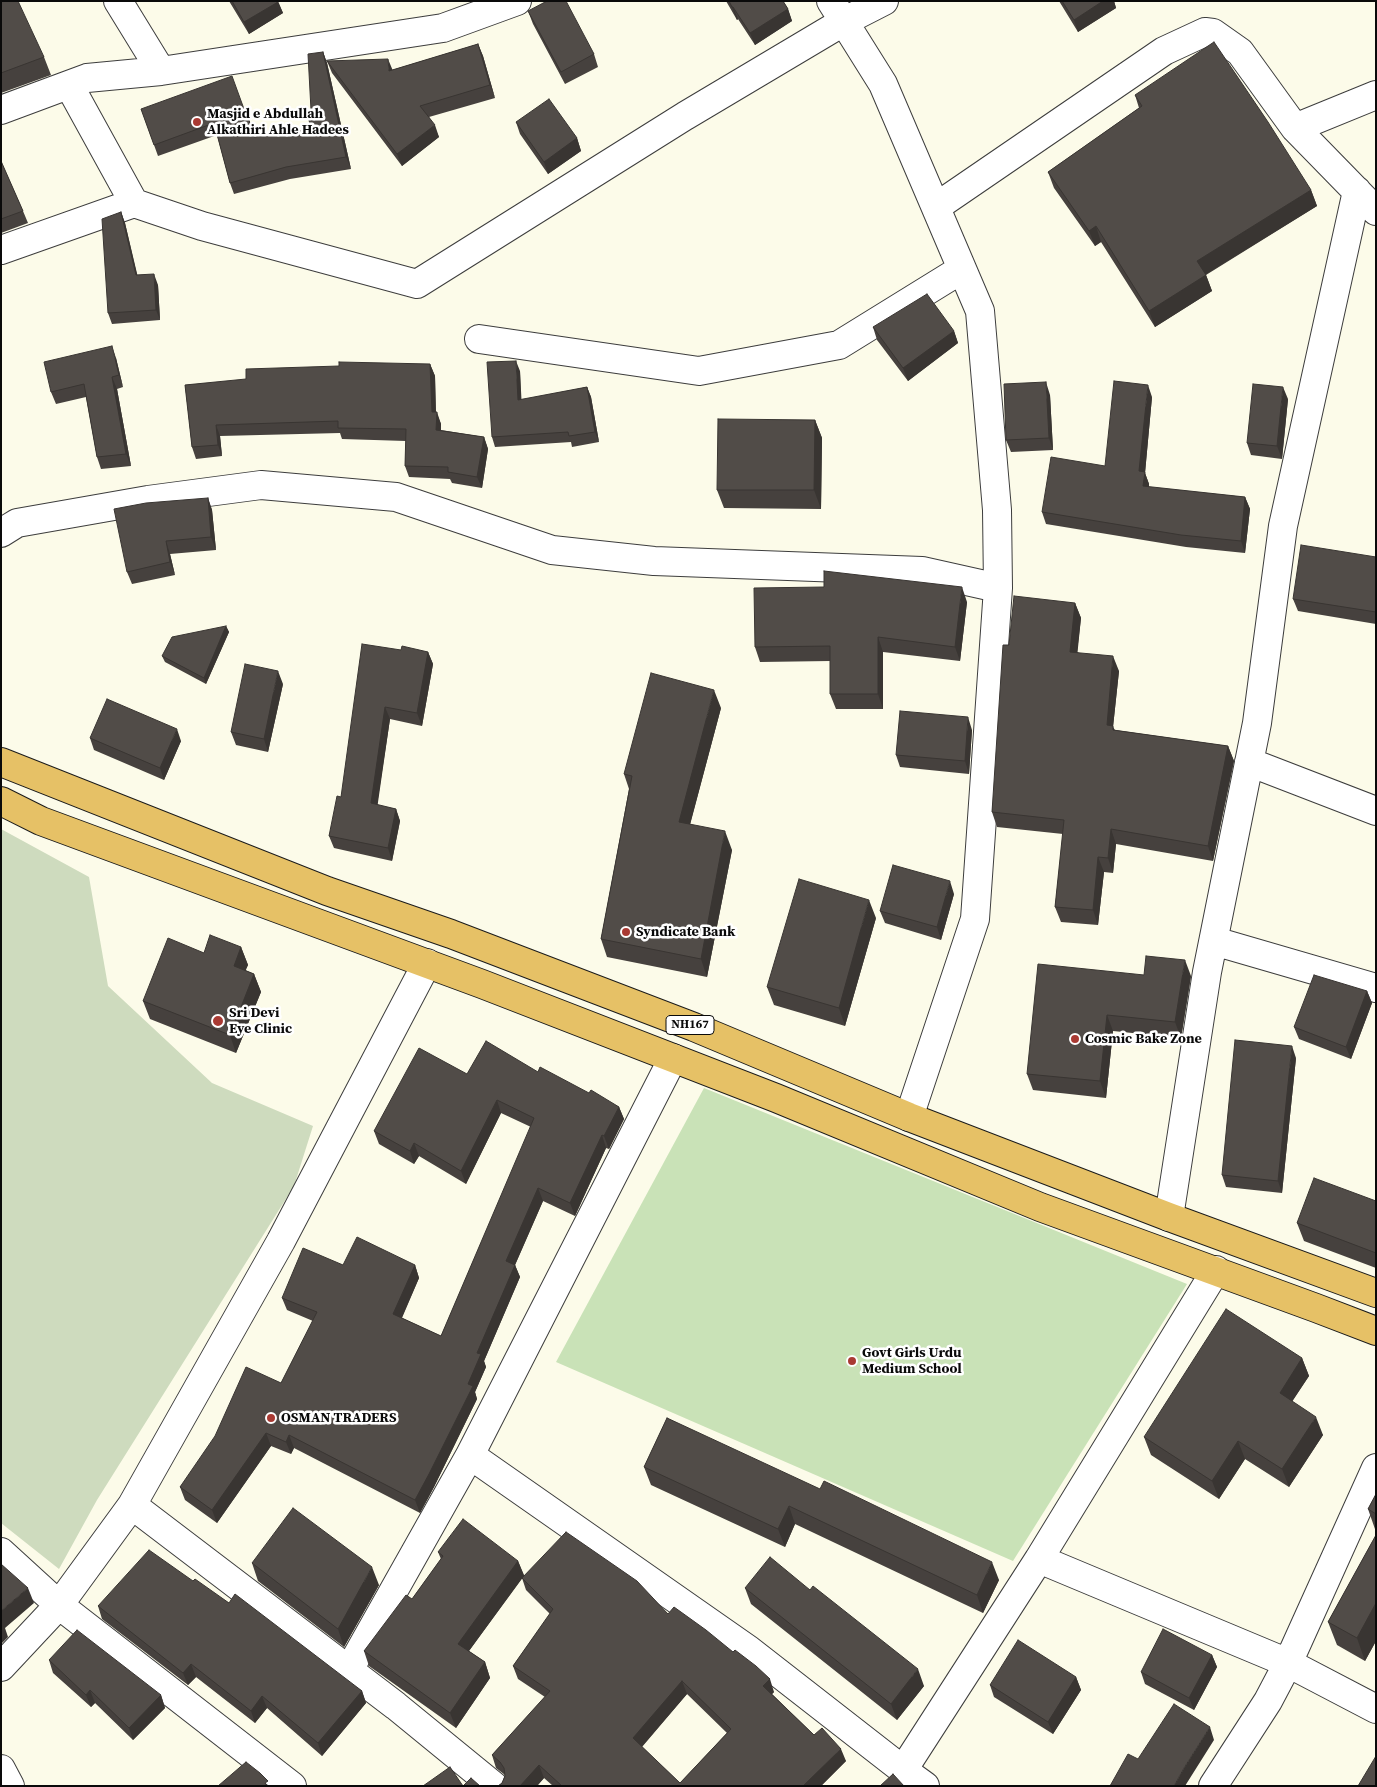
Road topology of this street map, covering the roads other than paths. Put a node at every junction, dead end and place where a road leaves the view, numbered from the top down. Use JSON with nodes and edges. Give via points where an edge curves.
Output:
{"nodes":[{"id":1,"x":118,"y":1,"type":"edge"},
{"id":2,"x":517,"y":1,"type":"edge"},
{"id":3,"x":884,"y":1,"type":"edge"},
{"id":4,"x":837,"y":11,"type":"edge"},
{"id":5,"x":161,"y":71,"type":"junction"},
{"id":6,"x":69,"y":85,"type":"junction"},
{"id":7,"x":1376,"y":95,"type":"edge"},
{"id":8,"x":1,"y":110,"type":"edge"},
{"id":9,"x":1296,"y":128,"type":"junction"},
{"id":10,"x":1357,"y":190,"type":"junction"},
{"id":11,"x":134,"y":203,"type":"junction"},
{"id":12,"x":936,"y":207,"type":"junction"},
{"id":13,"x":1376,"y":212,"type":"edge"},
{"id":14,"x":1,"y":250,"type":"edge"},
{"id":15,"x":962,"y":269,"type":"junction"},
{"id":16,"x":479,"y":338,"type":"dead end"},
{"id":17,"x":1,"y":533,"type":"edge"},
{"id":18,"x":998,"y":588,"type":"junction"},
{"id":19,"x":1,"y":762,"type":"edge"},
{"id":20,"x":1249,"y":762,"type":"junction"},
{"id":21,"x":1,"y":801,"type":"edge"},
{"id":22,"x":1376,"y":812,"type":"edge"},
{"id":23,"x":1214,"y":941,"type":"junction"},
{"id":24,"x":427,"y":963,"type":"junction"},
{"id":25,"x":1376,"y":988,"type":"edge"},
{"id":26,"x":673,"y":1058,"type":"junction"},
{"id":27,"x":909,"y":1117,"type":"junction"},
{"id":28,"x":1169,"y":1217,"type":"junction"},
{"id":29,"x":1216,"y":1270,"type":"junction"},
{"id":30,"x":1376,"y":1293,"type":"edge"},
{"id":31,"x":1376,"y":1331,"type":"edge"},
{"id":32,"x":470,"y":1455,"type":"junction"},
{"id":33,"x":1376,"y":1468,"type":"edge"},
{"id":34,"x":132,"y":1505,"type":"junction"},
{"id":35,"x":1,"y":1552,"type":"edge"},
{"id":36,"x":1039,"y":1559,"type":"junction"},
{"id":37,"x":58,"y":1605,"type":"junction"},
{"id":38,"x":1288,"y":1662,"type":"junction"},
{"id":39,"x":1,"y":1667,"type":"edge"},
{"id":40,"x":349,"y":1670,"type":"junction"},
{"id":41,"x":1376,"y":1709,"type":"edge"},
{"id":42,"x":1,"y":1769,"type":"edge"},
{"id":43,"x":903,"y":1770,"type":"junction"},
{"id":44,"x":10,"y":1786,"type":"edge"},
{"id":45,"x":292,"y":1786,"type":"edge"},
{"id":46,"x":494,"y":1786,"type":"edge"},
{"id":47,"x":925,"y":1786,"type":"edge"},
{"id":48,"x":1213,"y":1786,"type":"edge"}],
"edges":[{"from":1,"to":5,"type":"street"},
{"from":2,"to":5,"type":"street","via":[[443,28]]},
{"from":3,"to":4,"type":"street"},
{"from":4,"to":11,"type":"street","via":[[685,116],[417,284],[202,226]]},
{"from":4,"to":12,"type":"street","via":[[883,84]]},
{"from":5,"to":6,"type":"street","via":[[87,78]]},
{"from":6,"to":8,"type":"street"},
{"from":6,"to":11,"type":"street"},
{"from":7,"to":9,"type":"street"},
{"from":9,"to":10,"type":"street"},
{"from":9,"to":12,"type":"street","via":[[1240,52],[1214,33],[1205,32],[1164,51]]},
{"from":10,"to":13,"type":"street"},
{"from":10,"to":20,"type":"street","via":[[1284,526]]},
{"from":11,"to":14,"type":"street"},
{"from":12,"to":15,"type":"street"},
{"from":15,"to":16,"type":"street","via":[[839,345],[698,371]]},
{"from":15,"to":18,"type":"street","via":[[980,311],[997,510]]},
{"from":17,"to":18,"type":"street","via":[[18,524],[148,500],[261,486],[396,497],[552,550],[654,561],[922,571]]},
{"from":18,"to":27,"type":"street","via":[[975,919]]},
{"from":19,"to":27,"type":"highway","number":"NH167","via":[[327,891],[694,1027]]},
{"from":20,"to":22,"type":"street"},
{"from":20,"to":23,"type":"street"},
{"from":21,"to":24,"type":"highway","number":"NH167","via":[[50,824]]},
{"from":23,"to":25,"type":"street"},
{"from":23,"to":28,"type":"street"},
{"from":24,"to":26,"type":"highway","number":"NH167"},
{"from":24,"to":34,"type":"street","via":[[281,1241]]},
{"from":26,"to":29,"type":"highway","number":"NH167","via":[[1040,1206]]},
{"from":26,"to":32,"type":"street"},
{"from":27,"to":28,"type":"highway","number":"NH167"},
{"from":28,"to":30,"type":"highway","number":"NH167"},
{"from":29,"to":31,"type":"highway","number":"NH167"},
{"from":29,"to":36,"type":"street"},
{"from":32,"to":40,"type":"street"},
{"from":32,"to":43,"type":"street","via":[[750,1650]]},
{"from":33,"to":38,"type":"street"},
{"from":34,"to":37,"type":"street"},
{"from":34,"to":40,"type":"street"},
{"from":35,"to":37,"type":"street"},
{"from":36,"to":38,"type":"street"},
{"from":36,"to":43,"type":"street"},
{"from":37,"to":39,"type":"street"},
{"from":37,"to":45,"type":"street"},
{"from":38,"to":41,"type":"street"},
{"from":38,"to":48,"type":"street","via":[[1268,1701]]},
{"from":40,"to":46,"type":"street"},
{"from":42,"to":44,"type":"street"},
{"from":43,"to":47,"type":"street"}]}
